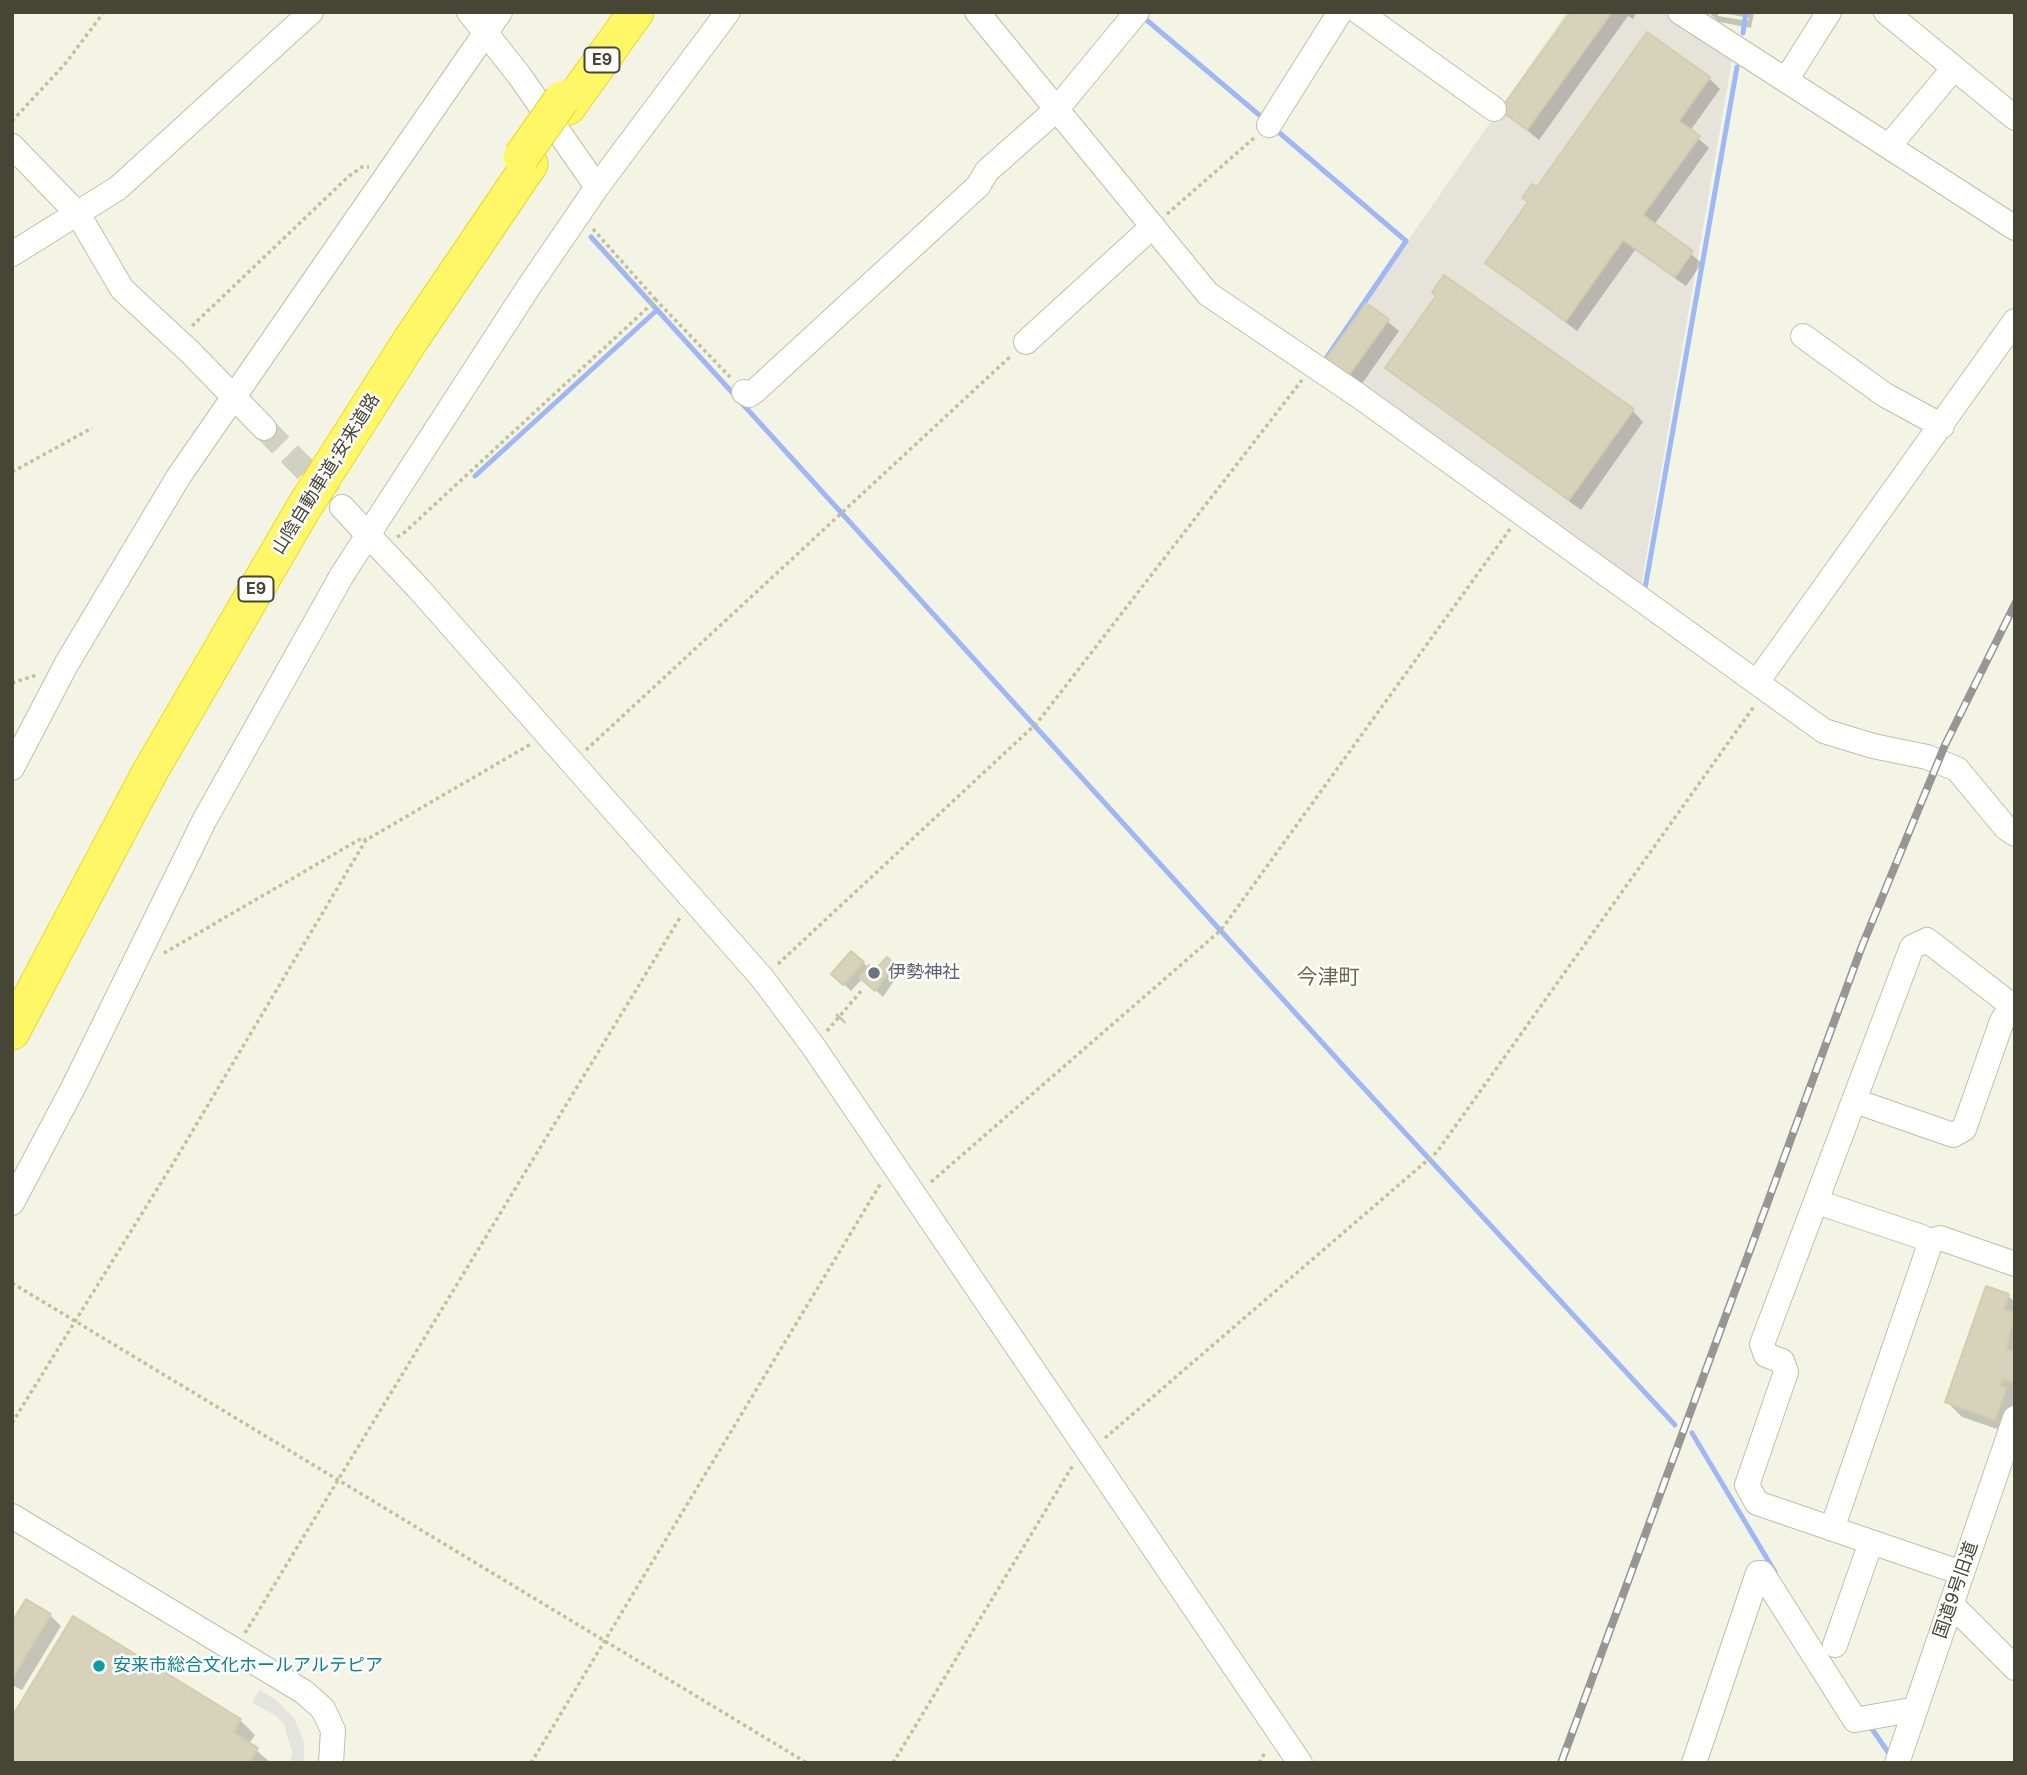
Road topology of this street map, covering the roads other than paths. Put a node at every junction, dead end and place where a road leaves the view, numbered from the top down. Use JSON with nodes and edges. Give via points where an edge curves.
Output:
{"nodes":[{"id":1,"x":311,"y":12,"type":"edge"},
{"id":2,"x":469,"y":12,"type":"edge"},
{"id":3,"x":624,"y":12,"type":"edge"},
{"id":4,"x":636,"y":12,"type":"edge"},
{"id":5,"x":728,"y":12,"type":"edge"},
{"id":6,"x":977,"y":12,"type":"edge"},
{"id":7,"x":1137,"y":12,"type":"edge"},
{"id":8,"x":1340,"y":12,"type":"edge"},
{"id":9,"x":1359,"y":12,"type":"edge"},
{"id":10,"x":1680,"y":12,"type":"edge"},
{"id":11,"x":1829,"y":12,"type":"edge"},
{"id":12,"x":1886,"y":12,"type":"edge"},
{"id":13,"x":493,"y":22,"type":"edge"},
{"id":14,"x":1954,"y":68,"type":"junction"},
{"id":15,"x":1786,"y":80,"type":"junction"},
{"id":16,"x":565,"y":103,"type":"junction"},
{"id":17,"x":1494,"y":109,"type":"dead end"},
{"id":18,"x":1056,"y":110,"type":"junction"},
{"id":19,"x":2015,"y":118,"type":"edge"},
{"id":20,"x":1269,"y":125,"type":"road end"},
{"id":21,"x":12,"y":146,"type":"edge"},
{"id":22,"x":1889,"y":146,"type":"junction"},
{"id":23,"x":525,"y":161,"type":"junction"},
{"id":24,"x":597,"y":187,"type":"junction"},
{"id":25,"x":78,"y":215,"type":"junction"},
{"id":26,"x":1153,"y":226,"type":"junction"},
{"id":27,"x":2015,"y":228,"type":"edge"},
{"id":28,"x":12,"y":254,"type":"edge"},
{"id":29,"x":2015,"y":321,"type":"edge"},
{"id":30,"x":1803,"y":336,"type":"dead end"},
{"id":31,"x":1026,"y":342,"type":"road end"},
{"id":32,"x":744,"y":391,"type":"road end"},
{"id":33,"x":233,"y":396,"type":"junction"},
{"id":34,"x":1942,"y":426,"type":"junction"},
{"id":35,"x":264,"y":428,"type":"tunnel mouth"},
{"id":36,"x":341,"y":506,"type":"tunnel mouth"},
{"id":37,"x":373,"y":539,"type":"junction"},
{"id":38,"x":1761,"y":686,"type":"junction"},
{"id":39,"x":12,"y":768,"type":"edge"},
{"id":40,"x":2015,"y":834,"type":"edge"},
{"id":41,"x":12,"y":1007,"type":"edge"},
{"id":42,"x":2013,"y":1007,"type":"edge"},
{"id":43,"x":12,"y":1032,"type":"edge"},
{"id":44,"x":1855,"y":1101,"type":"junction"},
{"id":45,"x":1817,"y":1202,"type":"junction"},
{"id":46,"x":12,"y":1203,"type":"edge"},
{"id":47,"x":1926,"y":1242,"type":"junction"},
{"id":48,"x":2015,"y":1264,"type":"edge"},
{"id":49,"x":2015,"y":1419,"type":"edge"},
{"id":50,"x":12,"y":1516,"type":"edge"},
{"id":51,"x":1832,"y":1529,"type":"junction"},
{"id":52,"x":1871,"y":1542,"type":"junction"},
{"id":53,"x":1962,"y":1573,"type":"junction"},
{"id":54,"x":1951,"y":1604,"type":"junction"},
{"id":55,"x":1835,"y":1645,"type":"dead end"},
{"id":56,"x":2015,"y":1668,"type":"edge"},
{"id":57,"x":1914,"y":1713,"type":"junction"},
{"id":58,"x":331,"y":1763,"type":"edge"},
{"id":59,"x":1300,"y":1763,"type":"edge"},
{"id":60,"x":1694,"y":1763,"type":"edge"},
{"id":61,"x":1897,"y":1763,"type":"edge"}],
"edges":[{"from":1,"to":25,"type":"street","via":[[150,162]]},
{"from":2,"to":13,"type":"street"},
{"from":3,"to":16,"type":"highway","name":"山陰自動車道;安来道路","number":"E9"},
{"from":4,"to":16,"type":"highway","name":"山陰自動車道;安来道路","number":"E9"},
{"from":5,"to":24,"type":"street"},
{"from":6,"to":18,"type":"street"},
{"from":7,"to":18,"type":"street"},
{"from":8,"to":20,"type":"street"},
{"from":9,"to":17,"type":"street"},
{"from":10,"to":15,"type":"street"},
{"from":11,"to":15,"type":"street"},
{"from":12,"to":14,"type":"street"},
{"from":13,"to":24,"type":"street"},
{"from":13,"to":33,"type":"street"},
{"from":14,"to":19,"type":"street"},
{"from":14,"to":22,"type":"street"},
{"from":15,"to":22,"type":"street"},
{"from":16,"to":23,"type":"highway","name":"山陰自動車道;安来道路","number":"E9","bridge":true},
{"from":18,"to":26,"type":"street"},
{"from":18,"to":32,"type":"street","via":[[755,391],[749,395]]},
{"from":21,"to":25,"type":"street"},
{"from":22,"to":27,"type":"street"},
{"from":23,"to":41,"type":"highway","name":"山陰自動車道;安来道路","number":"E9","via":[[400,335],[293,503],[141,764]]},
{"from":23,"to":43,"type":"highway","name":"山陰自動車道;安来道路","number":"E9","via":[[303,509],[151,770]]},
{"from":24,"to":37,"type":"street"},
{"from":25,"to":28,"type":"street"},
{"from":25,"to":33,"type":"street","via":[[122,289]]},
{"from":26,"to":31,"type":"street"},
{"from":26,"to":38,"type":"street","via":[[1208,294]]},
{"from":29,"to":34,"type":"street"},
{"from":30,"to":34,"type":"street","via":[[1885,395]]},
{"from":33,"to":35,"type":"street"},
{"from":33,"to":39,"type":"street","via":[[179,476],[67,663]]},
{"from":34,"to":38,"type":"street"},
{"from":36,"to":37,"type":"street"},
{"from":37,"to":46,"type":"street","via":[[304,639],[212,807]]},
{"from":37,"to":59,"type":"street","via":[[763,979]]},
{"from":38,"to":40,"type":"street","via":[[1830,734],[1927,757],[1957,769]]},
{"from":42,"to":44,"type":"street","via":[[2002,1021],[1965,1129],[1953,1135]]},
{"from":42,"to":44,"type":"street","via":[[1927,940],[1912,947]]},
{"from":44,"to":45,"type":"street"},
{"from":45,"to":47,"type":"street"},
{"from":45,"to":51,"type":"street","via":[[1762,1344],[1766,1355],[1782,1361],[1786,1372],[1747,1485],[1757,1503]]},
{"from":47,"to":48,"type":"street","via":[[1940,1238]]},
{"from":47,"to":51,"type":"street","via":[[1929,1247]]},
{"from":49,"to":53,"type":"street","name":"国道9号旧道"},
{"from":50,"to":58,"type":"street","via":[[304,1692],[323,1709],[335,1739]]},
{"from":51,"to":52,"type":"street"},
{"from":52,"to":53,"type":"street"},
{"from":52,"to":55,"type":"street"},
{"from":53,"to":54,"type":"street","name":"国道9号旧道"},
{"from":54,"to":56,"type":"street"},
{"from":54,"to":57,"type":"street","name":"国道9号旧道"},
{"from":57,"to":60,"type":"street","via":[[1852,1718],[1758,1573]]},
{"from":57,"to":61,"type":"street","name":"国道9号旧道"}]}
